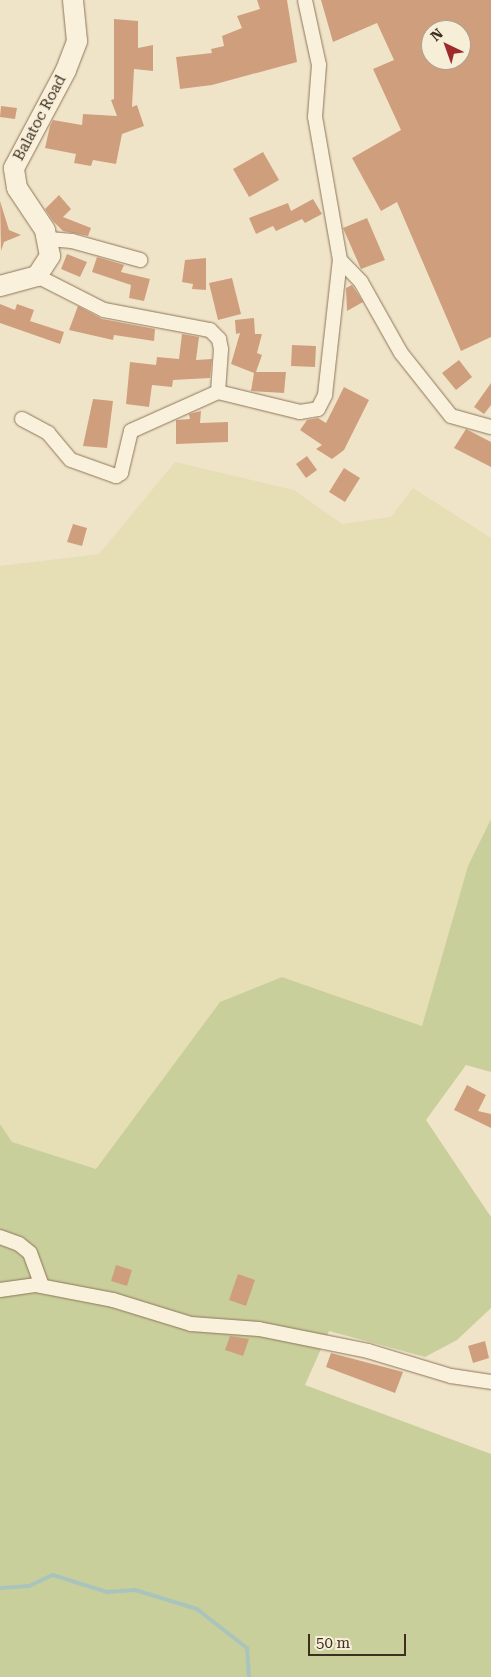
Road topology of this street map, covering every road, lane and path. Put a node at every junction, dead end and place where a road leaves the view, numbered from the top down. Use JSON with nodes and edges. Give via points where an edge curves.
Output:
{"nodes":[{"id":1,"x":73,"y":0,"type":"edge"},
{"id":2,"x":305,"y":0,"type":"edge"},
{"id":3,"x":49,"y":239,"type":"junction"},
{"id":4,"x":140,"y":260,"type":"dead end"},
{"id":5,"x":340,"y":260,"type":"junction"},
{"id":6,"x":37,"y":276,"type":"junction"},
{"id":7,"x":0,"y":286,"type":"edge"},
{"id":8,"x":218,"y":392,"type":"junction"},
{"id":9,"x":22,"y":419,"type":"dead end"},
{"id":10,"x":491,"y":427,"type":"edge"},
{"id":11,"x":0,"y":1237,"type":"edge"},
{"id":12,"x":42,"y":1286,"type":"junction"},
{"id":13,"x":0,"y":1290,"type":"edge"},
{"id":14,"x":491,"y":1382,"type":"edge"}],
"edges":[{"from":1,"to":3,"type":"main road","name":"Balatoc Road","via":[[77,41],[66,70],[14,168],[17,188]]},
{"from":2,"to":5,"type":"street","via":[[319,65],[315,117]]},
{"from":3,"to":4,"type":"street","via":[[72,241]]},
{"from":3,"to":6,"type":"main road","via":[[50,256]]},
{"from":5,"to":8,"type":"street","via":[[325,395],[318,409],[300,412]]},
{"from":5,"to":10,"type":"street","via":[[361,282],[401,353],[446,411],[465,423]]},
{"from":6,"to":7,"type":"main road"},
{"from":6,"to":8,"type":"street","via":[[104,310],[210,330],[219,340],[221,349]]},
{"from":8,"to":9,"type":"street","via":[[131,431],[121,473],[116,476],[71,460],[48,433]]},
{"from":11,"to":12,"type":"street","via":[[19,1244],[30,1253]]},
{"from":12,"to":13,"type":"street"},
{"from":12,"to":14,"type":"street","via":[[113,1300],[191,1324],[259,1329],[368,1351],[451,1376]]}]}
